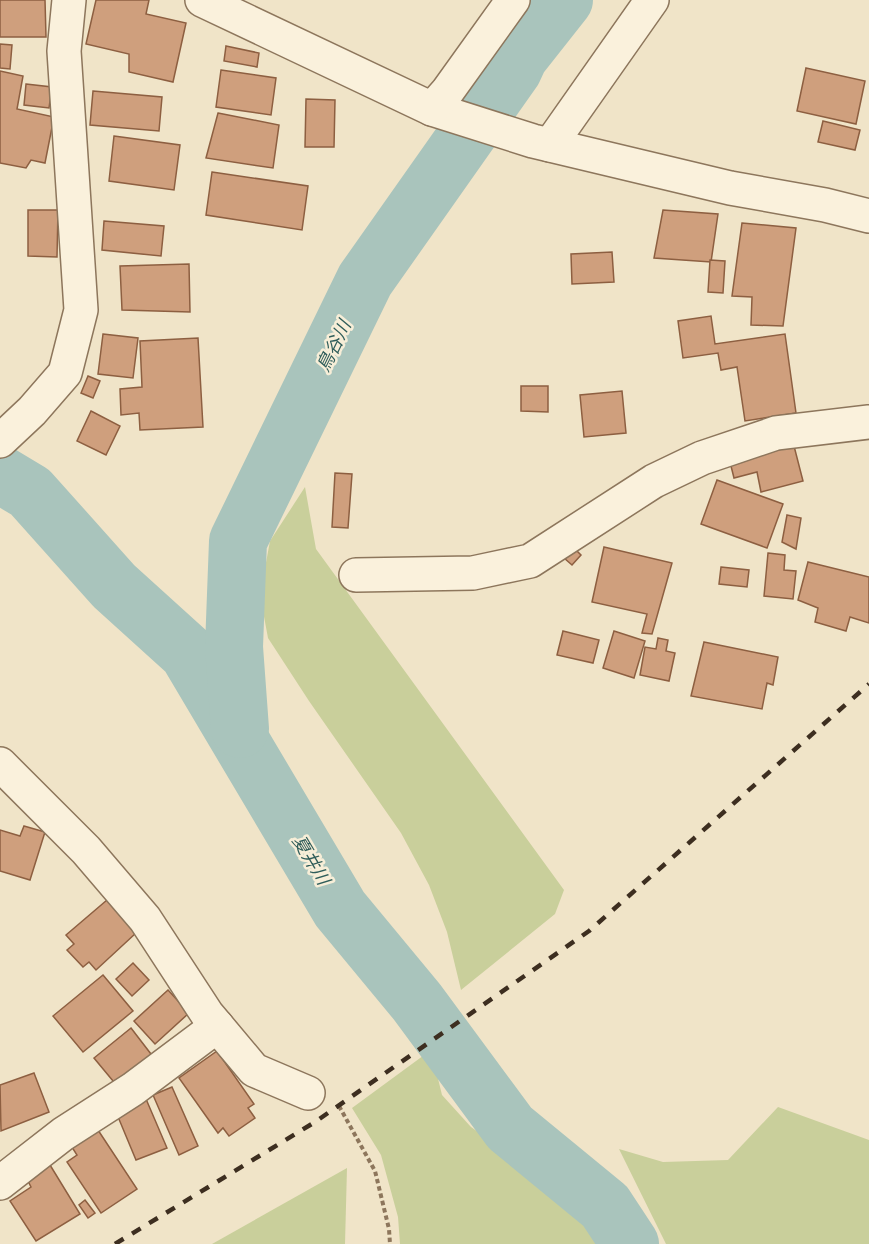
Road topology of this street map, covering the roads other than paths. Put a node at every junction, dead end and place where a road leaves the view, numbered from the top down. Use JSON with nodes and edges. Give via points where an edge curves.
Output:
{"nodes":[{"id":1,"x":69,"y":0,"type":"edge"},
{"id":2,"x":202,"y":0,"type":"edge"},
{"id":3,"x":513,"y":0,"type":"edge"},
{"id":4,"x":652,"y":0,"type":"edge"},
{"id":5,"x":443,"y":113,"type":"junction"},
{"id":6,"x":542,"y":143,"type":"junction"},
{"id":7,"x":869,"y":216,"type":"edge"},
{"id":8,"x":869,"y":422,"type":"edge"},
{"id":9,"x":0,"y":441,"type":"edge"},
{"id":10,"x":356,"y":575,"type":"dead end"},
{"id":11,"x":0,"y":764,"type":"edge"},
{"id":12,"x":217,"y":1026,"type":"junction"},
{"id":13,"x":308,"y":1094,"type":"dead end"},
{"id":14,"x":0,"y":1183,"type":"edge"}],
"edges":[{"from":1,"to":9,"type":"street","via":[[64,51],[81,310],[65,373]]},
{"from":2,"to":5,"type":"street"},
{"from":3,"to":5,"type":"street","via":[[447,92]]},
{"from":4,"to":6,"type":"street"},
{"from":5,"to":6,"type":"street"},
{"from":6,"to":7,"type":"street"},
{"from":8,"to":10,"type":"street","via":[[776,433],[702,458],[654,481],[530,561],[473,573]]},
{"from":11,"to":12,"type":"street","via":[[86,850],[145,919]]},
{"from":12,"to":13,"type":"street","via":[[254,1070]]},
{"from":12,"to":14,"type":"street"}]}
